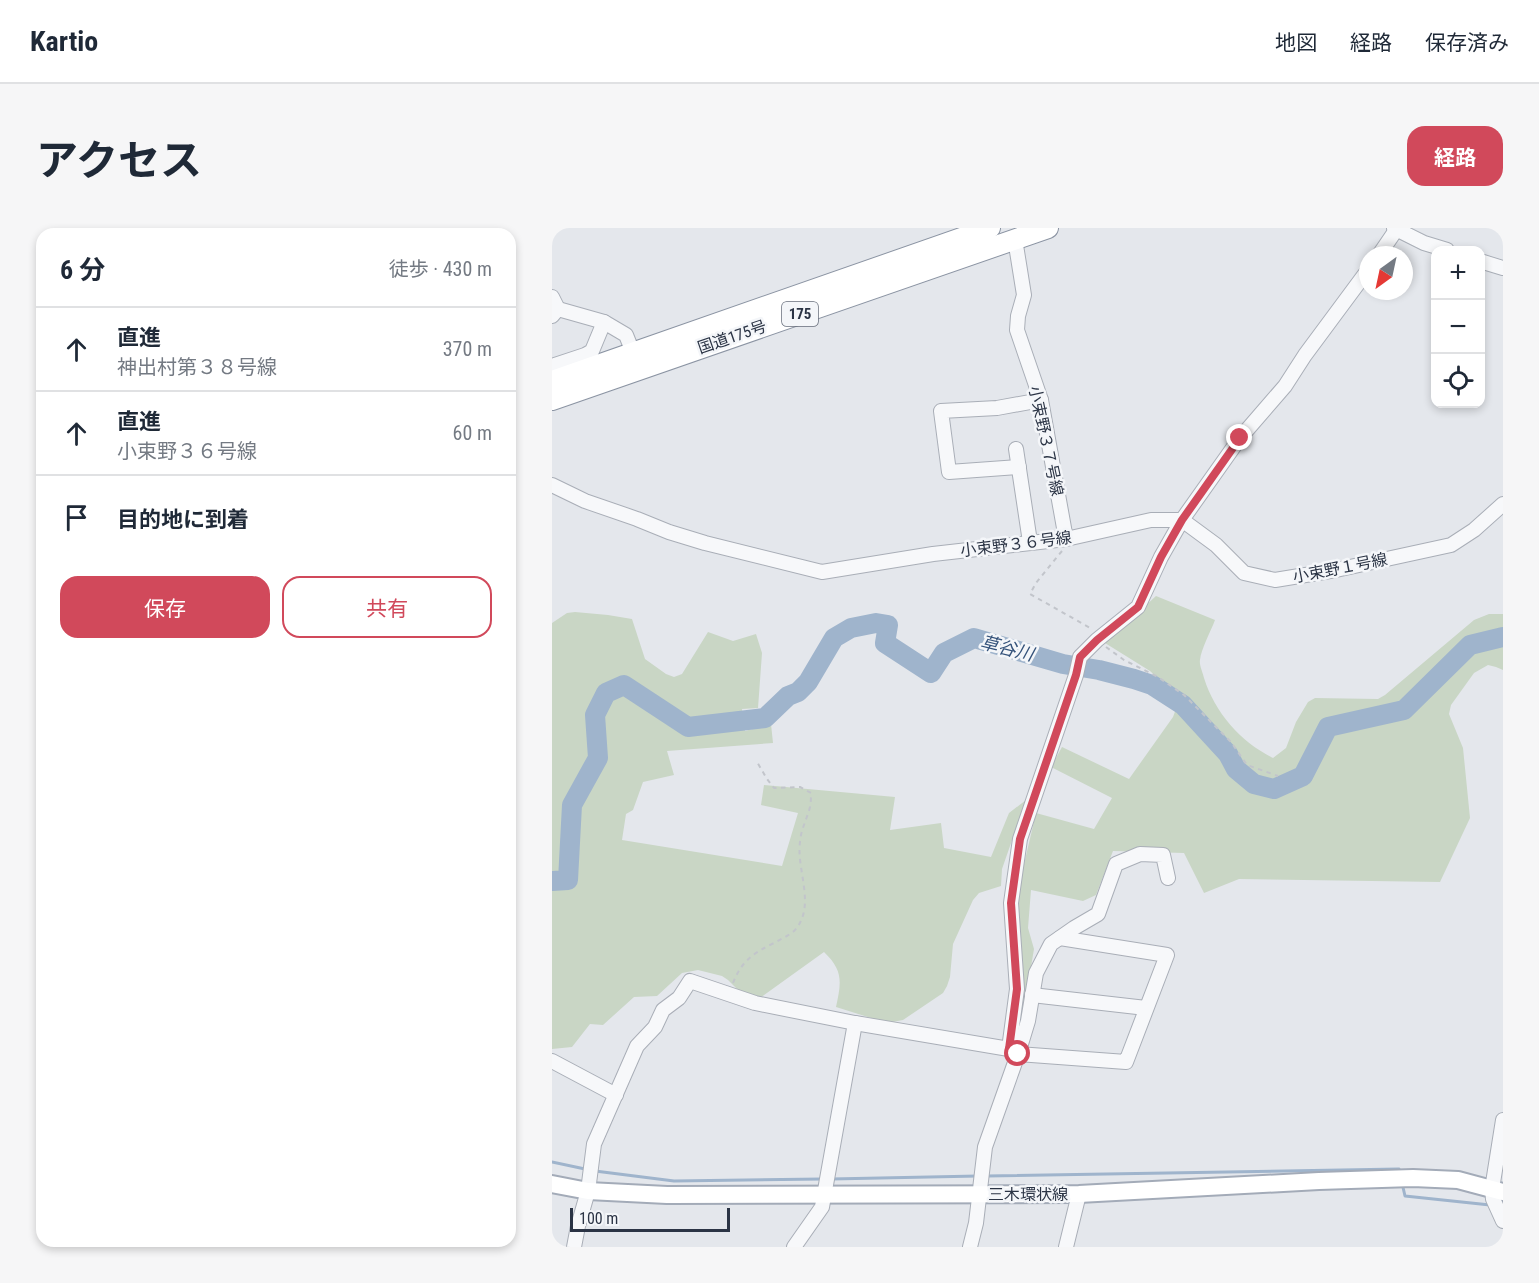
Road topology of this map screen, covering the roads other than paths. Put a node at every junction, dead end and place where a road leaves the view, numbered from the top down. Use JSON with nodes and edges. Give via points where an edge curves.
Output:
{"nodes":[{"id":1,"x":990,"y":228,"type":"edge"},
{"id":2,"x":1048,"y":228,"type":"edge"},
{"id":3,"x":1395,"y":229,"type":"edge"},
{"id":4,"x":1015,"y":239,"type":"junction"},
{"id":5,"x":1385,"y":246,"type":"edge"},
{"id":6,"x":1434,"y":246,"type":"edge"},
{"id":7,"x":1485,"y":262,"type":"edge"},
{"id":8,"x":1503,"y":267,"type":"edge"},
{"id":9,"x":1359,"y":282,"type":"edge"},
{"id":10,"x":554,"y":307,"type":"edge"},
{"id":11,"x":604,"y":322,"type":"junction"},
{"id":12,"x":634,"y":351,"type":"junction"},
{"id":13,"x":552,"y":366,"type":"edge"},
{"id":14,"x":640,"y":370,"type":"junction"},
{"id":15,"x":552,"y":381,"type":"edge"},
{"id":16,"x":552,"y":400,"type":"edge"},
{"id":17,"x":1041,"y":400,"type":"junction"},
{"id":18,"x":1016,"y":449,"type":"dead end"},
{"id":19,"x":1019,"y":467,"type":"junction"},
{"id":20,"x":552,"y":485,"type":"edge"},
{"id":21,"x":1503,"y":504,"type":"edge"},
{"id":22,"x":1182,"y":520,"type":"junction"},
{"id":23,"x":1070,"y":538,"type":"junction"},
{"id":24,"x":1030,"y":542,"type":"junction"},
{"id":25,"x":1168,"y":878,"type":"dead end"},
{"id":26,"x":1060,"y":938,"type":"junction"},
{"id":27,"x":1032,"y":995,"type":"junction"},
{"id":28,"x":1146,"y":1008,"type":"junction"},
{"id":29,"x":855,"y":1023,"type":"junction"},
{"id":30,"x":1014,"y":1052,"type":"junction"},
{"id":31,"x":552,"y":1061,"type":"edge"},
{"id":32,"x":616,"y":1095,"type":"junction"},
{"id":33,"x":1503,"y":1120,"type":"edge"},
{"id":34,"x":552,"y":1184,"type":"edge"},
{"id":35,"x":1497,"y":1190,"type":"edge"},
{"id":36,"x":588,"y":1191,"type":"junction"},
{"id":37,"x":825,"y":1194,"type":"junction"},
{"id":38,"x":981,"y":1194,"type":"junction"},
{"id":39,"x":1078,"y":1194,"type":"junction"},
{"id":40,"x":1503,"y":1221,"type":"edge"},
{"id":41,"x":574,"y":1247,"type":"edge"},
{"id":42,"x":794,"y":1247,"type":"edge"},
{"id":43,"x":970,"y":1247,"type":"edge"},
{"id":44,"x":1066,"y":1247,"type":"edge"}],
"edges":[{"from":1,"to":12,"type":"highway","name":"国道175号","number":"175"},
{"from":2,"to":4,"type":"highway","name":"国道175号","number":"175"},
{"from":3,"to":5,"type":"street"},
{"from":3,"to":6,"type":"street"},
{"from":4,"to":14,"type":"highway","name":"国道175号","number":"175"},
{"from":4,"to":17,"type":"street","name":"小束野３７号線","via":[[1024,295],[1017,330]]},
{"from":7,"to":8,"type":"street"},
{"from":9,"to":22,"type":"street"},
{"from":10,"to":11,"type":"street"},
{"from":11,"to":12,"type":"street","via":[[626,335]]},
{"from":11,"to":13,"type":"street","via":[[592,351]]},
{"from":12,"to":14,"type":"street"},
{"from":12,"to":15,"type":"highway","name":"国道175号","number":"175"},
{"from":14,"to":16,"type":"highway","name":"国道175号","number":"175"},
{"from":17,"to":19,"type":"street","via":[[997,408],[941,411],[949,472]]},
{"from":17,"to":23,"type":"street","name":"小束野３７号線"},
{"from":18,"to":19,"type":"street"},
{"from":19,"to":24,"type":"street"},
{"from":20,"to":24,"type":"street","name":"小束野３６号線","via":[[669,532],[822,572]]},
{"from":21,"to":22,"type":"street","name":"小束野１号線","via":[[1451,545],[1275,580],[1244,573],[1216,545]]},
{"from":22,"to":23,"type":"street","name":"小束野３６号線","via":[[1151,520]]},
{"from":22,"to":30,"type":"street","via":[[1138,607],[1080,657],[1020,839],[1011,903],[1017,989]]},
{"from":23,"to":24,"type":"street","name":"小束野３６号線"},
{"from":25,"to":26,"type":"street","via":[[1163,855],[1140,854],[1116,864],[1098,914]]},
{"from":26,"to":27,"type":"street","via":[[1051,944],[1036,973]]},
{"from":26,"to":28,"type":"street","via":[[1167,955]]},
{"from":27,"to":28,"type":"street"},
{"from":27,"to":30,"type":"street","via":[[1028,1021]]},
{"from":28,"to":30,"type":"street","via":[[1126,1062]]},
{"from":29,"to":30,"type":"street"},
{"from":29,"to":32,"type":"street","via":[[755,1003],[690,981],[637,1046]]},
{"from":29,"to":37,"type":"street"},
{"from":30,"to":38,"type":"street","via":[[985,1147]]},
{"from":31,"to":32,"type":"street"},
{"from":32,"to":36,"type":"street","via":[[594,1144]]},
{"from":33,"to":35,"type":"street"},
{"from":34,"to":36,"type":"main road","name":"三木環状線"},
{"from":35,"to":39,"type":"main road","name":"三木環状線","via":[[1458,1180],[1413,1178]]},
{"from":35,"to":40,"type":"street","via":[[1493,1199]]},
{"from":36,"to":37,"type":"main road","name":"三木環状線"},
{"from":36,"to":41,"type":"street"},
{"from":37,"to":38,"type":"main road","name":"三木環状線"},
{"from":37,"to":42,"type":"street","via":[[822,1207]]},
{"from":38,"to":39,"type":"main road","name":"三木環状線"},
{"from":38,"to":43,"type":"street"},
{"from":39,"to":44,"type":"street"}]}
